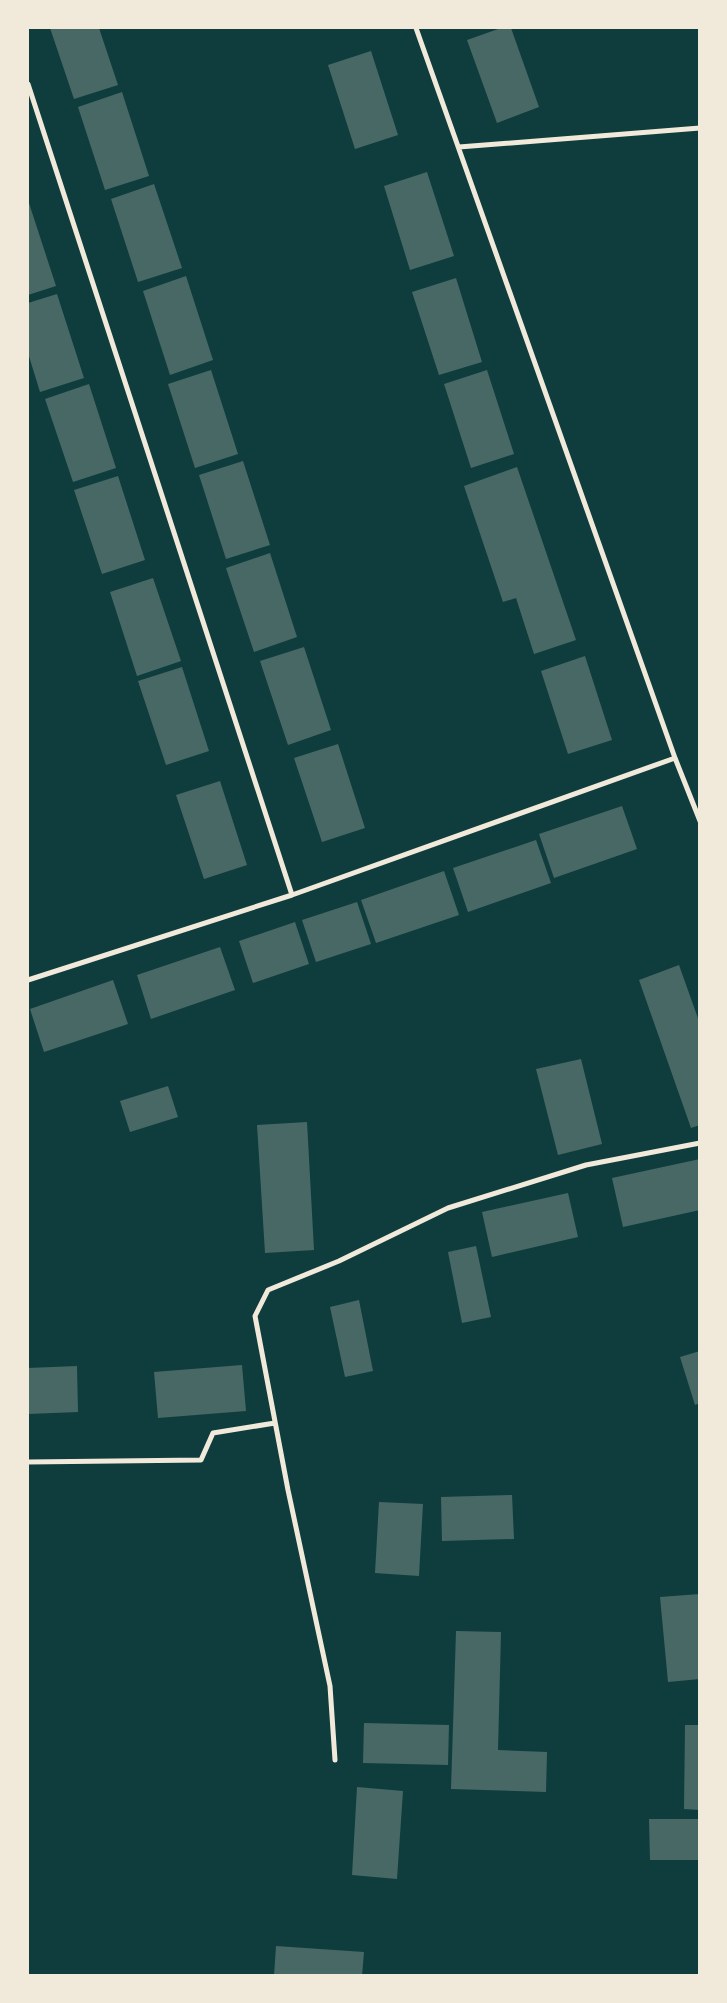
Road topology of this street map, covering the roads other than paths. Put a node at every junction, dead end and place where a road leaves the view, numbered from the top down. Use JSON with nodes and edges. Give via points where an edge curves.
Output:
{"nodes":[{"id":1,"x":416,"y":28,"type":"edge"},
{"id":2,"x":28,"y":84,"type":"edge"},
{"id":3,"x":700,"y":128,"type":"edge"},
{"id":4,"x":459,"y":148,"type":"junction"},
{"id":5,"x":675,"y":758,"type":"junction"},
{"id":6,"x":700,"y":821,"type":"edge"},
{"id":7,"x":292,"y":895,"type":"junction"},
{"id":8,"x":28,"y":980,"type":"edge"},
{"id":9,"x":700,"y":1143,"type":"edge"},
{"id":10,"x":275,"y":1423,"type":"junction"},
{"id":11,"x":28,"y":1462,"type":"edge"},
{"id":12,"x":335,"y":1760,"type":"dead end"}],
"edges":[{"from":1,"to":4,"type":"street"},
{"from":2,"to":7,"type":"street"},
{"from":3,"to":4,"type":"street"},
{"from":4,"to":5,"type":"street"},
{"from":5,"to":6,"type":"street"},
{"from":5,"to":7,"type":"street"},
{"from":7,"to":8,"type":"street"},
{"from":9,"to":10,"type":"street","via":[[586,1165],[448,1208],[339,1262],[268,1290],[255,1316]]},
{"from":10,"to":11,"type":"street","via":[[213,1433],[201,1460]]},
{"from":10,"to":12,"type":"street","via":[[330,1686]]}]}
